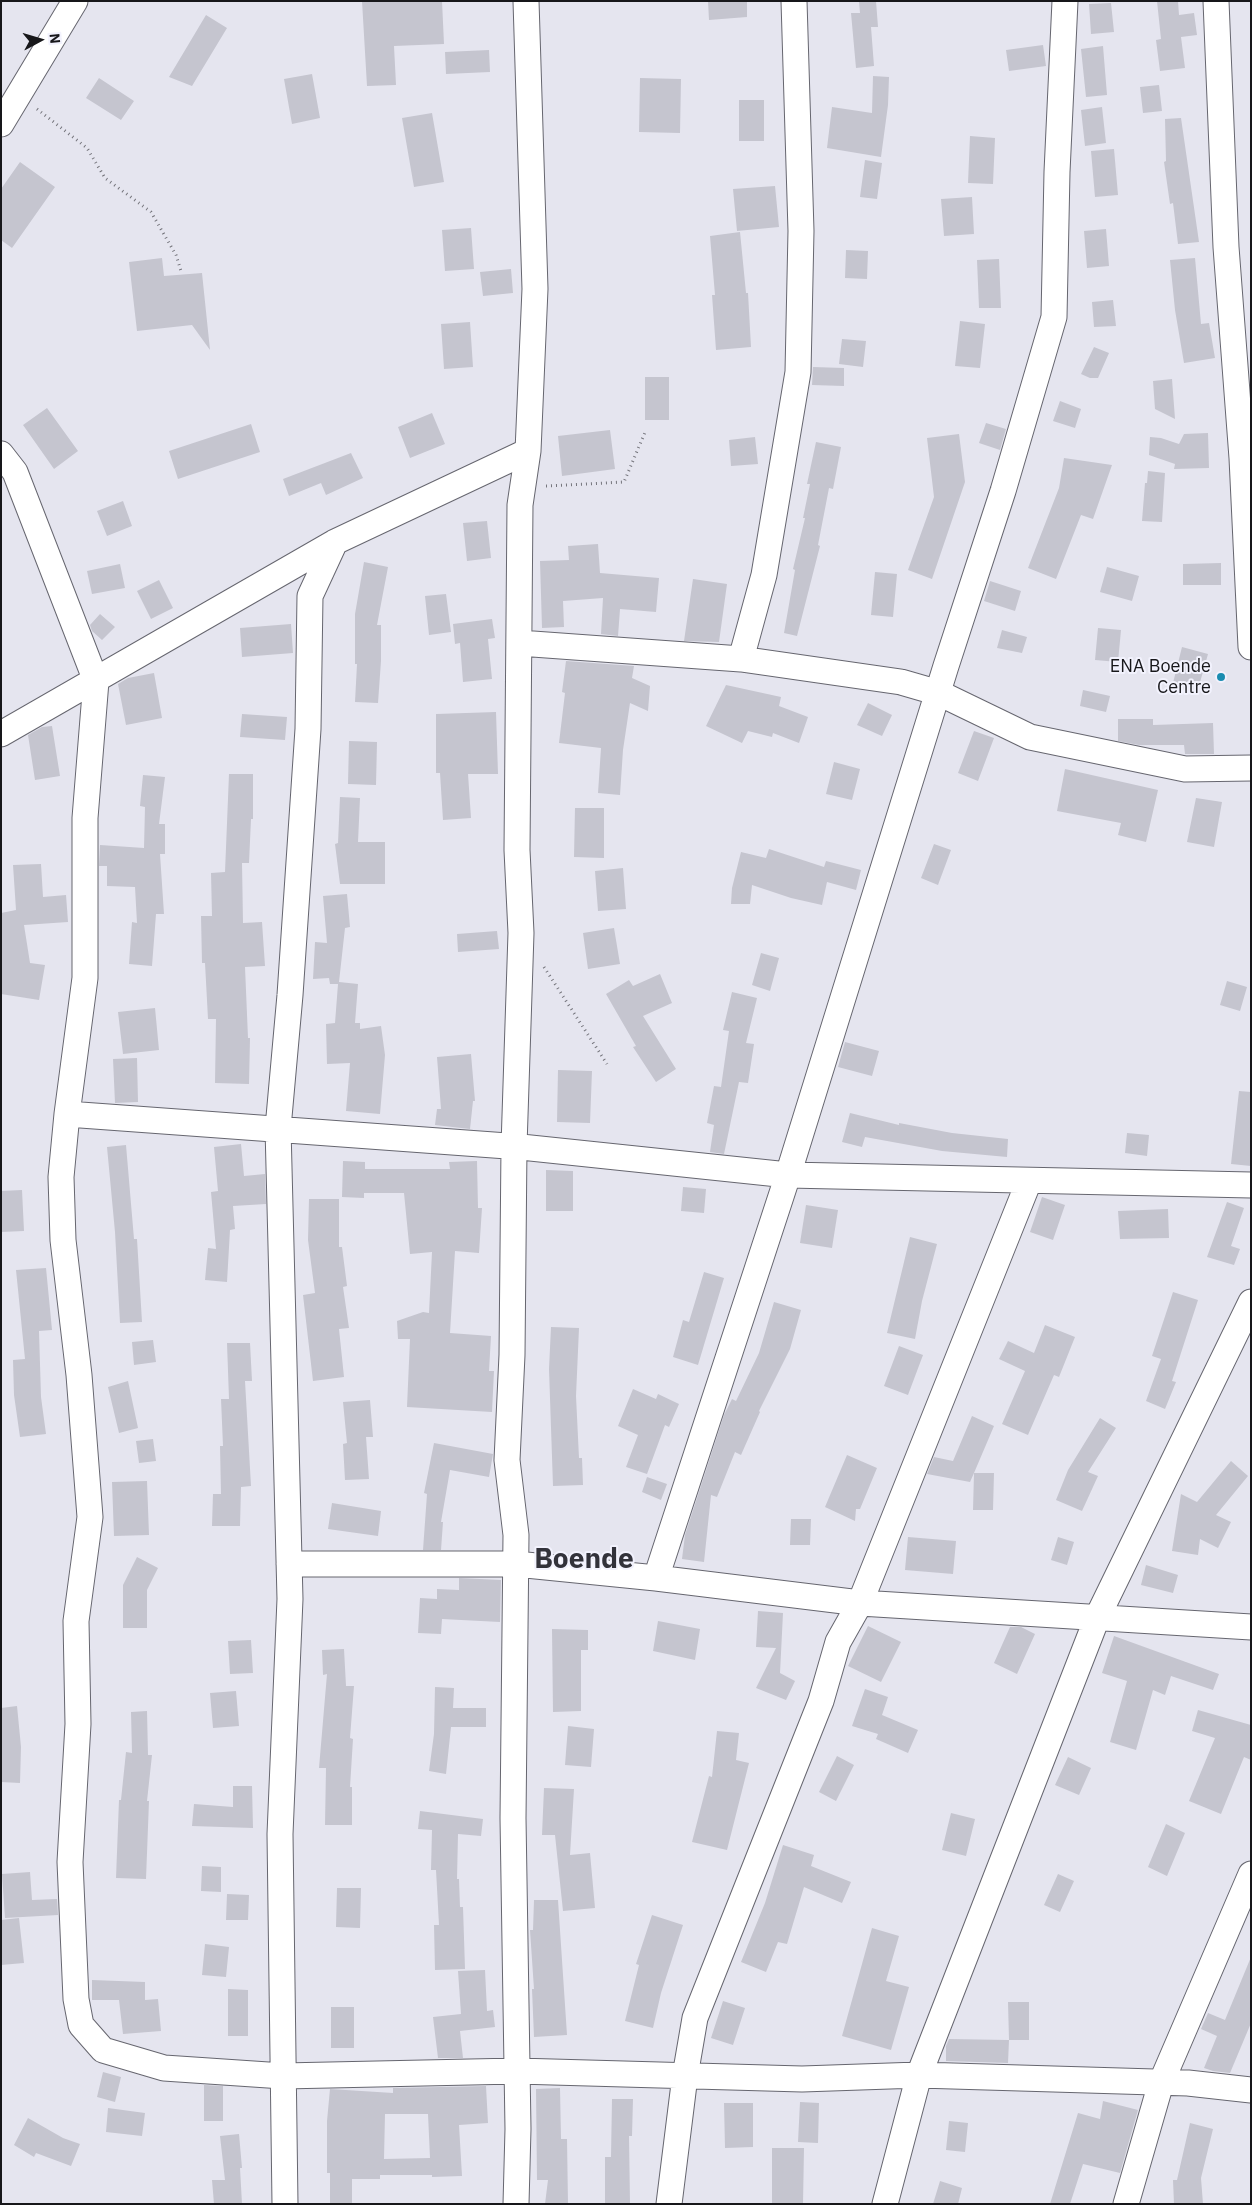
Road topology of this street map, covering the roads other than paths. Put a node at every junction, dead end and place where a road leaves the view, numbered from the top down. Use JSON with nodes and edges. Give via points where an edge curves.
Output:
{"nodes":[{"id":1,"x":75,"y":1,"type":"edge"},
{"id":2,"x":526,"y":1,"type":"edge"},
{"id":3,"x":794,"y":1,"type":"edge"},
{"id":4,"x":1065,"y":1,"type":"edge"},
{"id":5,"x":1216,"y":1,"type":"edge"},
{"id":6,"x":1,"y":124,"type":"edge"},
{"id":7,"x":528,"y":451,"type":"junction"},
{"id":8,"x":1,"y":454,"type":"edge"},
{"id":9,"x":335,"y":542,"type":"junction"},
{"id":10,"x":519,"y":643,"type":"junction"},
{"id":11,"x":1251,"y":647,"type":"edge"},
{"id":12,"x":741,"y":659,"type":"junction"},
{"id":13,"x":96,"y":681,"type":"junction"},
{"id":14,"x":939,"y":693,"type":"junction"},
{"id":15,"x":1,"y":734,"type":"edge"},
{"id":16,"x":1251,"y":768,"type":"edge"},
{"id":17,"x":67,"y":1114,"type":"junction"},
{"id":18,"x":278,"y":1128,"type":"junction"},
{"id":19,"x":514,"y":1146,"type":"junction"},
{"id":20,"x":788,"y":1175,"type":"junction"},
{"id":21,"x":1029,"y":1181,"type":"junction"},
{"id":22,"x":1251,"y":1186,"type":"edge"},
{"id":23,"x":1251,"y":1302,"type":"edge"},
{"id":24,"x":289,"y":1564,"type":"junction"},
{"id":25,"x":516,"y":1564,"type":"junction"},
{"id":26,"x":656,"y":1578,"type":"junction"},
{"id":27,"x":860,"y":1603,"type":"junction"},
{"id":28,"x":1097,"y":1618,"type":"junction"},
{"id":29,"x":1251,"y":1627,"type":"edge"},
{"id":30,"x":1251,"y":1874,"type":"edge"},
{"id":31,"x":517,"y":2071,"type":"junction"},
{"id":32,"x":919,"y":2075,"type":"junction"},
{"id":33,"x":283,"y":2076,"type":"junction"},
{"id":34,"x":684,"y":2076,"type":"junction"},
{"id":35,"x":1161,"y":2083,"type":"junction"},
{"id":36,"x":1251,"y":2090,"type":"edge"},
{"id":37,"x":285,"y":2204,"type":"edge"},
{"id":38,"x":516,"y":2204,"type":"edge"},
{"id":39,"x":669,"y":2204,"type":"edge"},
{"id":40,"x":885,"y":2204,"type":"edge"},
{"id":41,"x":1126,"y":2204,"type":"edge"}],
"edges":[{"from":1,"to":6,"type":"street"},
{"from":2,"to":7,"type":"street","via":[[535,288]]},
{"from":3,"to":12,"type":"street","via":[[801,231],[798,372],[764,574]]},
{"from":4,"to":14,"type":"street","via":[[1054,317]]},
{"from":5,"to":11,"type":"street","via":[[1226,247],[1242,458]]},
{"from":7,"to":9,"type":"street"},
{"from":7,"to":10,"type":"street","via":[[520,505]]},
{"from":8,"to":13,"type":"street","via":[[15,472]]},
{"from":9,"to":13,"type":"street"},
{"from":9,"to":18,"type":"street","via":[[310,596],[308,729]]},
{"from":10,"to":12,"type":"street"},
{"from":10,"to":19,"type":"street","via":[[521,933]]},
{"from":12,"to":14,"type":"street","via":[[901,682]]},
{"from":13,"to":15,"type":"street"},
{"from":13,"to":17,"type":"street","via":[[85,818],[85,978]]},
{"from":14,"to":16,"type":"street","via":[[1030,737],[1185,769]]},
{"from":14,"to":20,"type":"street"},
{"from":17,"to":18,"type":"street"},
{"from":17,"to":33,"type":"street","via":[[61,1177],[63,1240],[79,1375],[90,1517],[76,1621],[78,1724],[70,1862],[76,1999],[81,2025],[103,2050],[164,2068]]},
{"from":18,"to":19,"type":"street"},
{"from":18,"to":24,"type":"street"},
{"from":19,"to":20,"type":"street"},
{"from":19,"to":25,"type":"street","via":[[512,1355],[507,1460],[516,1535]]},
{"from":20,"to":21,"type":"street"},
{"from":20,"to":26,"type":"street"},
{"from":21,"to":22,"type":"street"},
{"from":21,"to":27,"type":"street"},
{"from":23,"to":28,"type":"street"},
{"from":24,"to":25,"type":"street"},
{"from":24,"to":33,"type":"street","via":[[280,1834]]},
{"from":25,"to":26,"type":"street"},
{"from":25,"to":31,"type":"street","via":[[513,1818]]},
{"from":26,"to":27,"type":"street"},
{"from":27,"to":28,"type":"street"},
{"from":27,"to":34,"type":"street","via":[[838,1642],[821,1701],[695,2018]]},
{"from":28,"to":29,"type":"street"},
{"from":28,"to":32,"type":"street"},
{"from":30,"to":35,"type":"street"},
{"from":31,"to":33,"type":"street"},
{"from":31,"to":34,"type":"street"},
{"from":31,"to":38,"type":"street"},
{"from":32,"to":34,"type":"street","via":[[802,2079]]},
{"from":32,"to":35,"type":"street"},
{"from":32,"to":40,"type":"street"},
{"from":33,"to":37,"type":"street"},
{"from":34,"to":39,"type":"street"},
{"from":35,"to":36,"type":"street"},
{"from":35,"to":41,"type":"street"}]}
